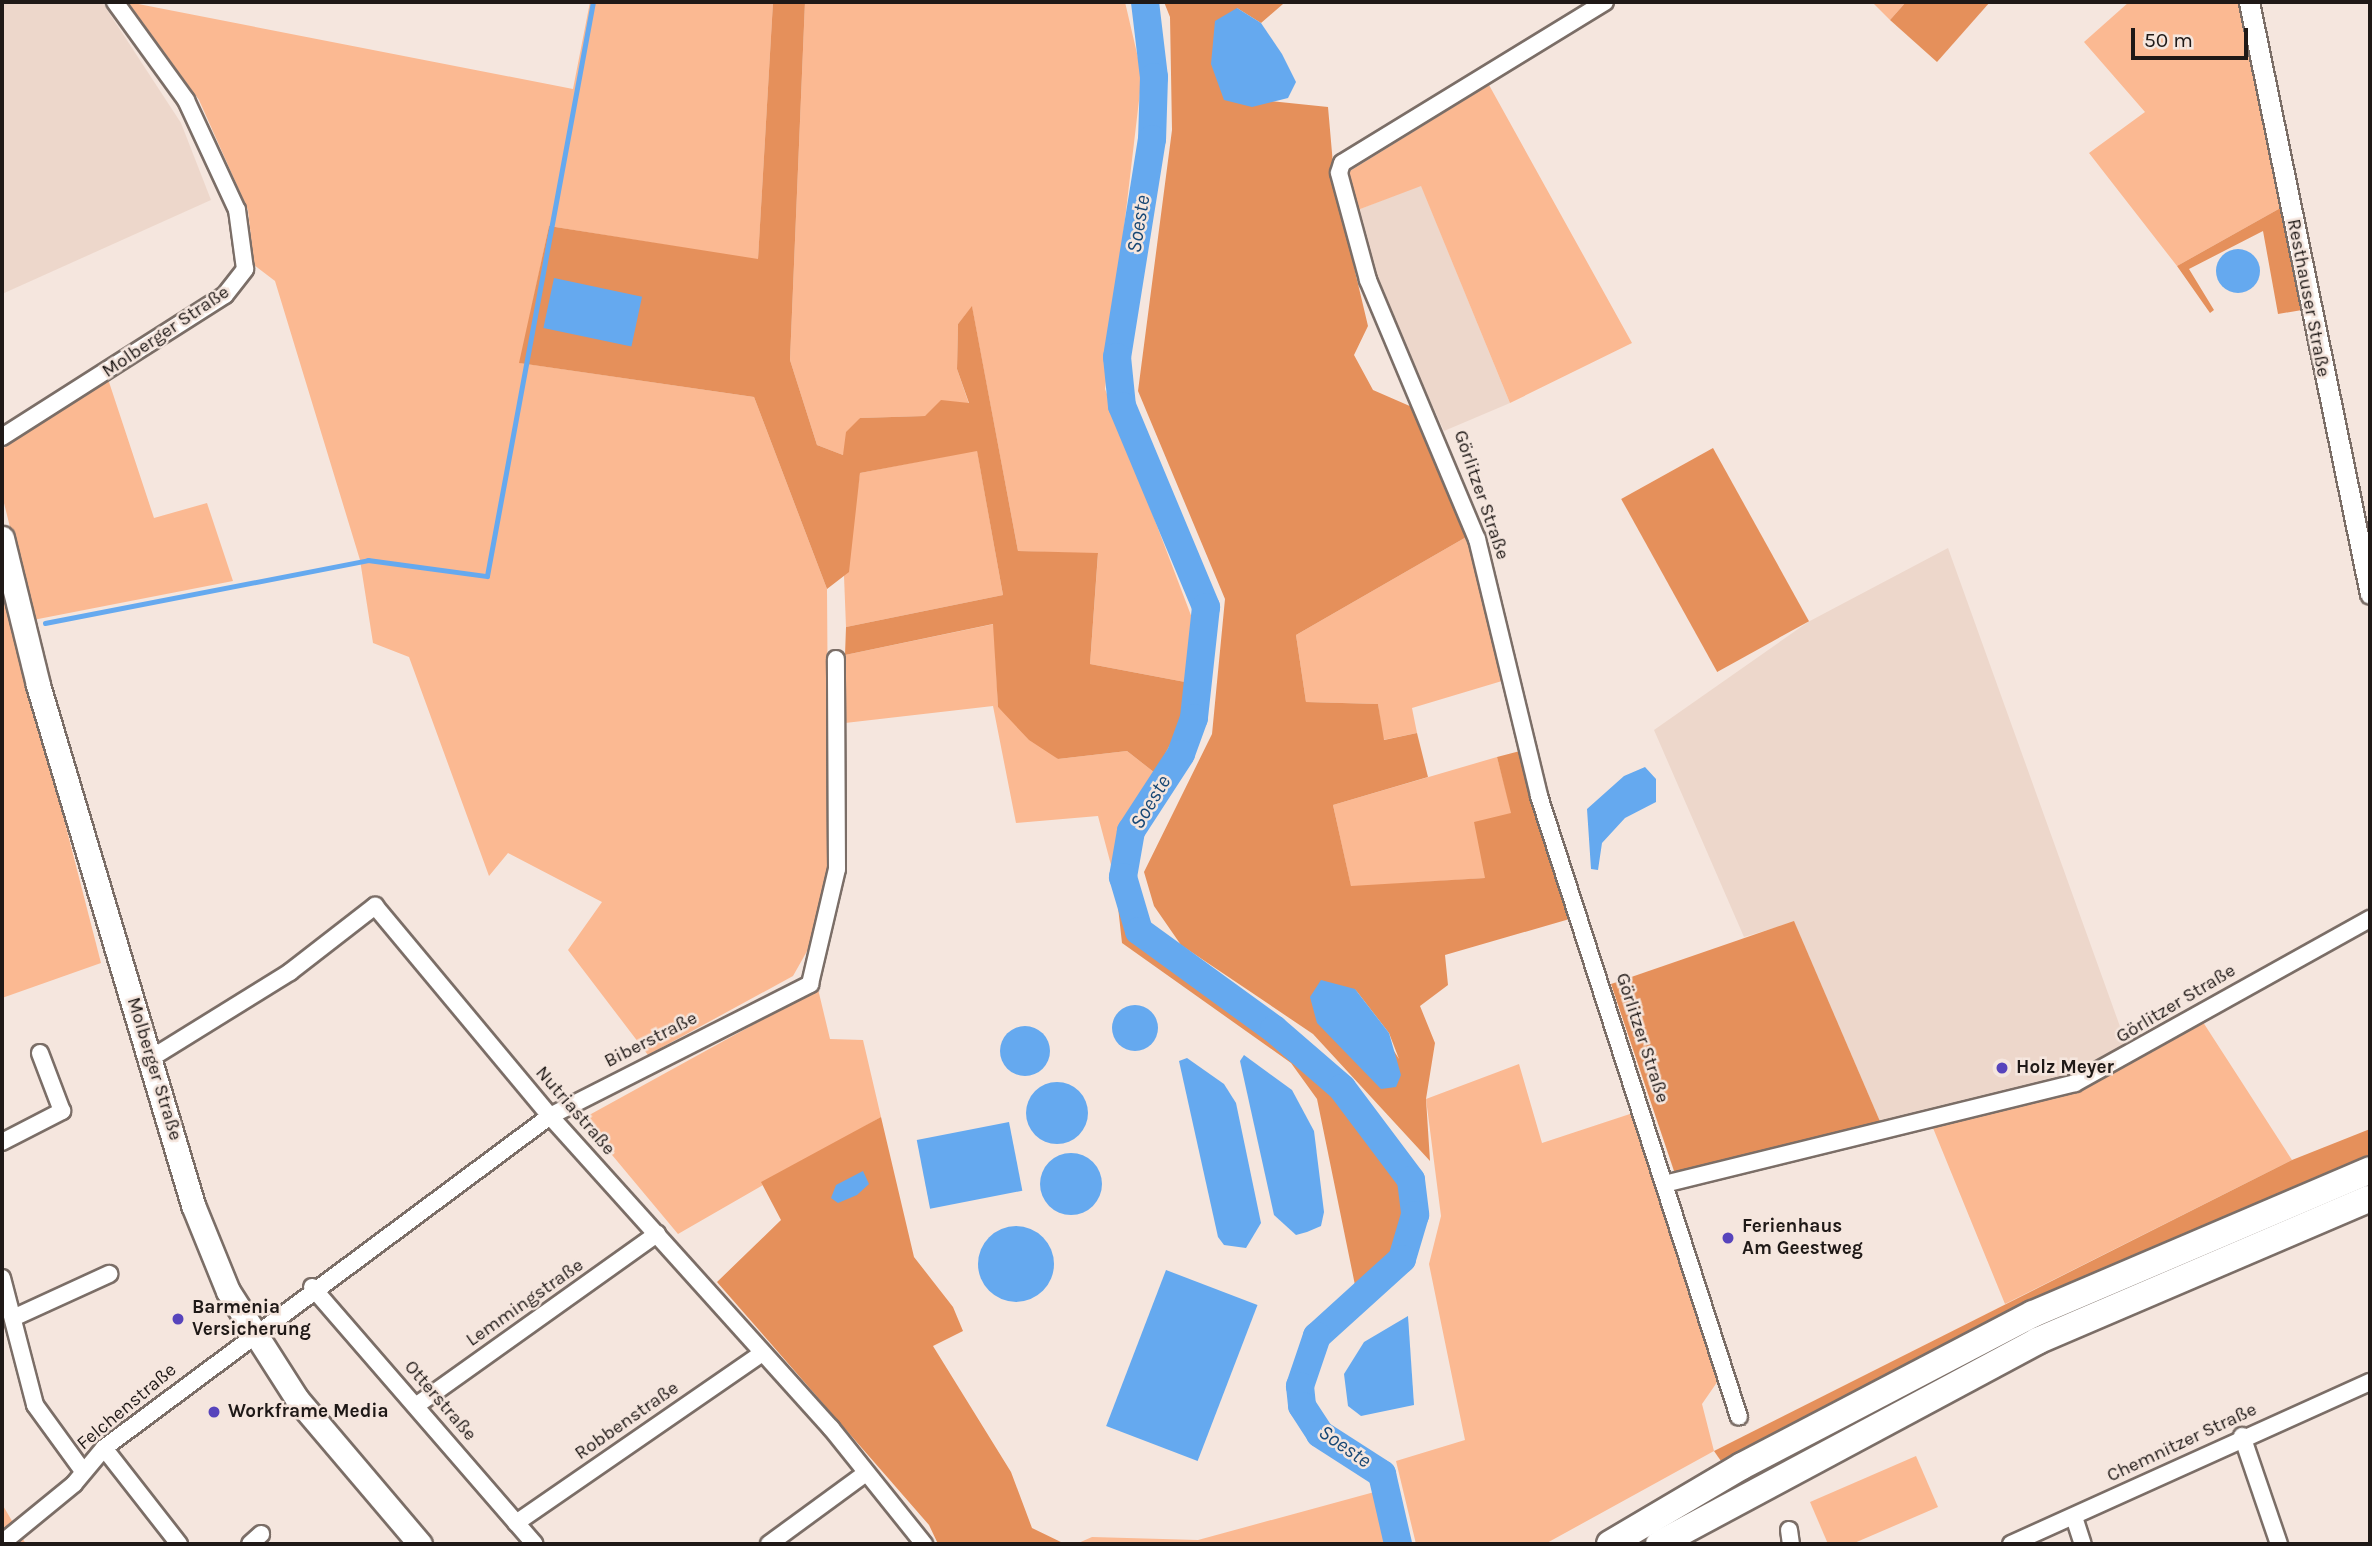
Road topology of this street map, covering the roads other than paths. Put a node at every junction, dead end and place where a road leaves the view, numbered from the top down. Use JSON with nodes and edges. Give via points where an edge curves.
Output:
{"nodes":[{"id":1,"x":115,"y":2,"type":"edge"},
{"id":2,"x":1605,"y":2,"type":"edge"},
{"id":3,"x":2249,"y":2,"type":"edge"},
{"id":4,"x":2,"y":437,"type":"edge"},
{"id":5,"x":2,"y":538,"type":"edge"},
{"id":6,"x":2370,"y":594,"type":"edge"},
{"id":7,"x":836,"y":659,"type":"dead end"},
{"id":8,"x":2370,"y":919,"type":"edge"},
{"id":9,"x":40,"y":1052,"type":"dead end"},
{"id":10,"x":153,"y":1057,"type":"junction"},
{"id":11,"x":550,"y":1116,"type":"junction"},
{"id":12,"x":2,"y":1142,"type":"edge"},
{"id":13,"x":2370,"y":1170,"type":"edge"},
{"id":14,"x":1668,"y":1183,"type":"junction"},
{"id":15,"x":2370,"y":1198,"type":"edge"},
{"id":16,"x":657,"y":1234,"type":"junction"},
{"id":17,"x":108,"y":1274,"type":"dead end"},
{"id":18,"x":2,"y":1279,"type":"edge"},
{"id":19,"x":312,"y":1287,"type":"junction"},
{"id":20,"x":13,"y":1318,"type":"junction"},
{"id":21,"x":251,"y":1335,"type":"junction"},
{"id":22,"x":761,"y":1354,"type":"junction"},
{"id":23,"x":2370,"y":1382,"type":"edge"},
{"id":24,"x":417,"y":1405,"type":"junction"},
{"id":25,"x":1738,"y":1417,"type":"dead end"},
{"id":26,"x":2242,"y":1436,"type":"junction"},
{"id":27,"x":104,"y":1448,"type":"junction"},
{"id":28,"x":83,"y":1471,"type":"junction"},
{"id":29,"x":866,"y":1473,"type":"junction"},
{"id":30,"x":2074,"y":1517,"type":"junction"},
{"id":31,"x":516,"y":1523,"type":"junction"},
{"id":32,"x":2,"y":1543,"type":"edge"},
{"id":33,"x":179,"y":1544,"type":"edge"},
{"id":34,"x":420,"y":1544,"type":"edge"},
{"id":35,"x":535,"y":1544,"type":"edge"},
{"id":36,"x":769,"y":1544,"type":"edge"},
{"id":37,"x":924,"y":1544,"type":"edge"},
{"id":38,"x":1610,"y":1544,"type":"edge"},
{"id":39,"x":1658,"y":1544,"type":"edge"},
{"id":40,"x":2011,"y":1544,"type":"edge"},
{"id":41,"x":2083,"y":1544,"type":"edge"},
{"id":42,"x":2279,"y":1544,"type":"edge"}],
"edges":[{"from":1,"to":4,"type":"street","name":"Molberger Straße","via":[[186,100],[237,210],[245,269],[225,295]]},
{"from":2,"to":14,"type":"street","name":"Görlitzer Straße","via":[[1342,163],[1339,173],[1368,280],[1477,539],[1539,796]]},
{"from":3,"to":6,"type":"street","name":"Resthauser Straße"},
{"from":5,"to":10,"type":"main road","name":"Molberger Straße","via":[[38,685]]},
{"from":7,"to":11,"type":"street","name":"Biberstraße","via":[[836,869],[810,984]]},
{"from":8,"to":14,"type":"street","name":"Görlitzer Straße","via":[[2075,1083]]},
{"from":9,"to":12,"type":"street","via":[[62,1111]]},
{"from":10,"to":11,"type":"street","name":"Nutriastraße","via":[[290,972],[375,906]]},
{"from":10,"to":21,"type":"main road","name":"Molberger Straße","via":[[194,1207]]},
{"from":11,"to":16,"type":"street","name":"Nutriastraße"},
{"from":11,"to":19,"type":"street","name":"Biberstraße"},
{"from":13,"to":38,"type":"highway","via":[[2033,1314],[1742,1466]]},
{"from":14,"to":25,"type":"street","name":"Görlitzer Straße"},
{"from":15,"to":39,"type":"highway","via":[[2037,1341]]},
{"from":16,"to":22,"type":"street","name":"Nutriastraße"},
{"from":16,"to":24,"type":"street","name":"Lemmingstraße"},
{"from":17,"to":20,"type":"street"},
{"from":18,"to":20,"type":"street"},
{"from":19,"to":21,"type":"street","name":"Biberstraße"},
{"from":19,"to":24,"type":"street","name":"Otterstraße"},
{"from":20,"to":28,"type":"street","via":[[35,1405]]},
{"from":21,"to":27,"type":"street","name":"Felchenstraße"},
{"from":21,"to":34,"type":"main road","name":"Molberger Straße"},
{"from":22,"to":29,"type":"street","name":"Nutriastraße"},
{"from":22,"to":31,"type":"street","name":"Robbenstraße"},
{"from":23,"to":26,"type":"street","name":"Chemnitzer Straße"},
{"from":24,"to":31,"type":"street","name":"Otterstraße"},
{"from":26,"to":30,"type":"street","name":"Chemnitzer Straße"},
{"from":26,"to":42,"type":"street"},
{"from":27,"to":28,"type":"street","name":"Felchenstraße"},
{"from":27,"to":33,"type":"street"},
{"from":28,"to":32,"type":"street","name":"Felchenstraße"},
{"from":29,"to":36,"type":"street"},
{"from":29,"to":37,"type":"street","name":"Nutriastraße"},
{"from":30,"to":40,"type":"street","name":"Chemnitzer Straße"},
{"from":30,"to":41,"type":"street"},
{"from":31,"to":35,"type":"street","name":"Otterstraße"}]}
